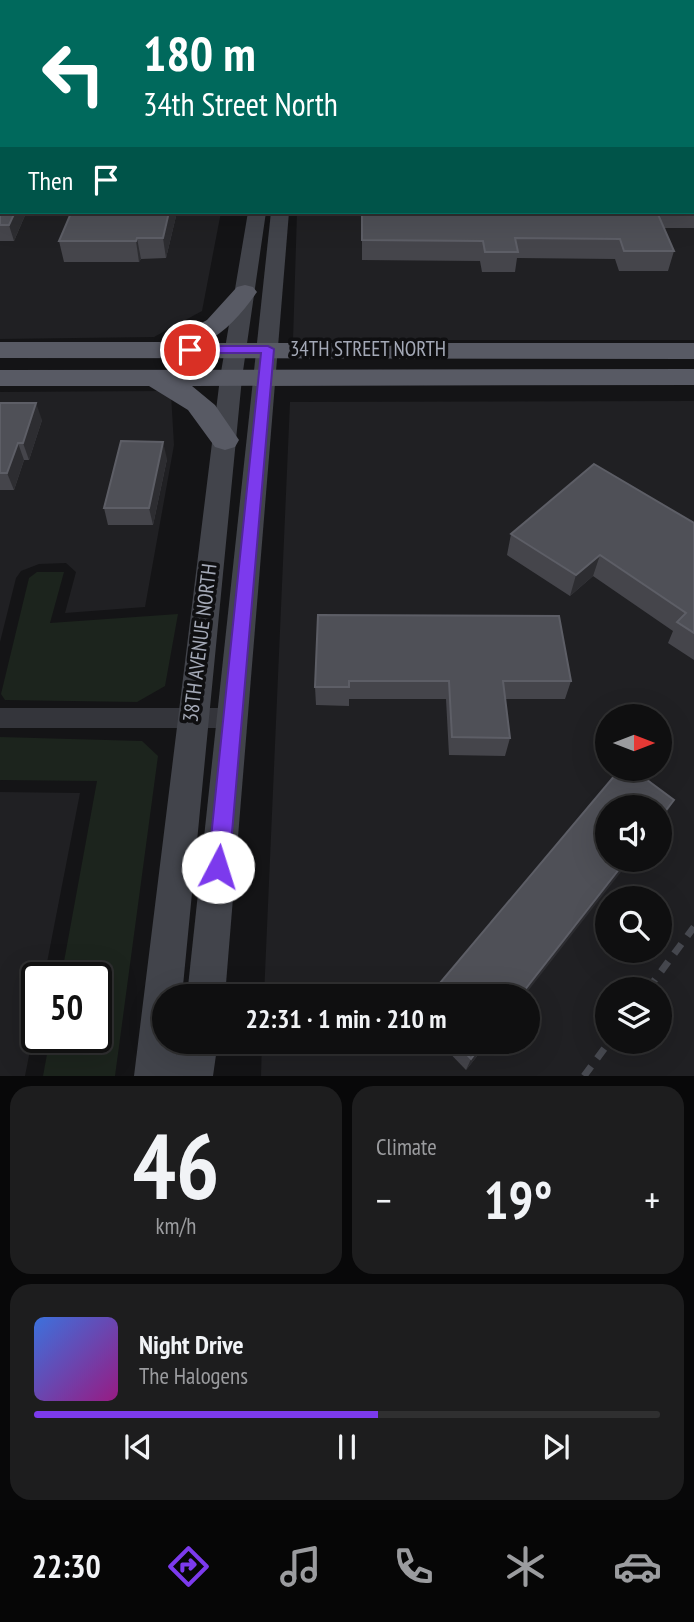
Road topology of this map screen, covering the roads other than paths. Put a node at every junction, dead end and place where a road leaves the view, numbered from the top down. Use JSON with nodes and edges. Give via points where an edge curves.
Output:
{"nodes":[{"id":1,"x":257,"y":214,"type":"edge"},
{"id":2,"x":280,"y":214,"type":"edge"},
{"id":3,"x":244,"y":292,"type":"junction"},
{"id":4,"x":268,"y":349,"type":"junction"},
{"id":5,"x":0,"y":350,"type":"edge"},
{"id":6,"x":163,"y":350,"type":"junction"},
{"id":7,"x":235,"y":350,"type":"junction"},
{"id":8,"x":694,"y":351,"type":"edge"},
{"id":9,"x":266,"y":377,"type":"junction"},
{"id":10,"x":694,"y":377,"type":"edge"},
{"id":11,"x":0,"y":378,"type":"edge"},
{"id":12,"x":149,"y":378,"type":"junction"},
{"id":13,"x":231,"y":378,"type":"junction"},
{"id":14,"x":225,"y":440,"type":"junction"},
{"id":15,"x":0,"y":718,"type":"edge"},
{"id":16,"x":191,"y":718,"type":"junction"},
{"id":17,"x":233,"y":718,"type":"junction"},
{"id":18,"x":207,"y":984,"type":"edge"},
{"id":19,"x":196,"y":1054,"type":"edge"},
{"id":20,"x":154,"y":1076,"type":"edge"},
{"id":21,"x":192,"y":1076,"type":"edge"}],
"edges":[{"from":1,"to":3,"type":"main road","name":"38TH AVENUE NORTH"},
{"from":2,"to":4,"type":"main road","name":"38TH AVENUE NORTH"},
{"from":3,"to":6,"type":"highway","via":[[211,331]]},
{"from":3,"to":7,"type":"main road","name":"38TH AVENUE NORTH"},
{"from":4,"to":7,"type":"highway","name":"34TH STREET NORTH"},
{"from":4,"to":8,"type":"highway","name":"34TH STREET NORTH"},
{"from":4,"to":9,"type":"main road","name":"38TH AVENUE NORTH"},
{"from":5,"to":6,"type":"highway","name":"34TH STREET NORTH"},
{"from":6,"to":7,"type":"highway","name":"34TH STREET NORTH"},
{"from":7,"to":13,"type":"main road","name":"38TH AVENUE NORTH"},
{"from":9,"to":10,"type":"highway","name":"34TH STREET NORTH"},
{"from":9,"to":13,"type":"highway","name":"34TH STREET NORTH"},
{"from":9,"to":17,"type":"main road","name":"38TH AVENUE NORTH"},
{"from":11,"to":12,"type":"highway","name":"34TH STREET NORTH"},
{"from":12,"to":13,"type":"highway","name":"34TH STREET NORTH"},
{"from":12,"to":14,"type":"highway","via":[[180,388],[197,401]]},
{"from":13,"to":14,"type":"main road","name":"38TH AVENUE NORTH"},
{"from":14,"to":16,"type":"main road","name":"38TH AVENUE NORTH"},
{"from":15,"to":16,"type":"street"},
{"from":16,"to":17,"type":"street"},
{"from":16,"to":20,"type":"main road","name":"38TH AVENUE NORTH"},
{"from":17,"to":18,"type":"main road","name":"38TH AVENUE NORTH"},
{"from":19,"to":21,"type":"main road"}]}
